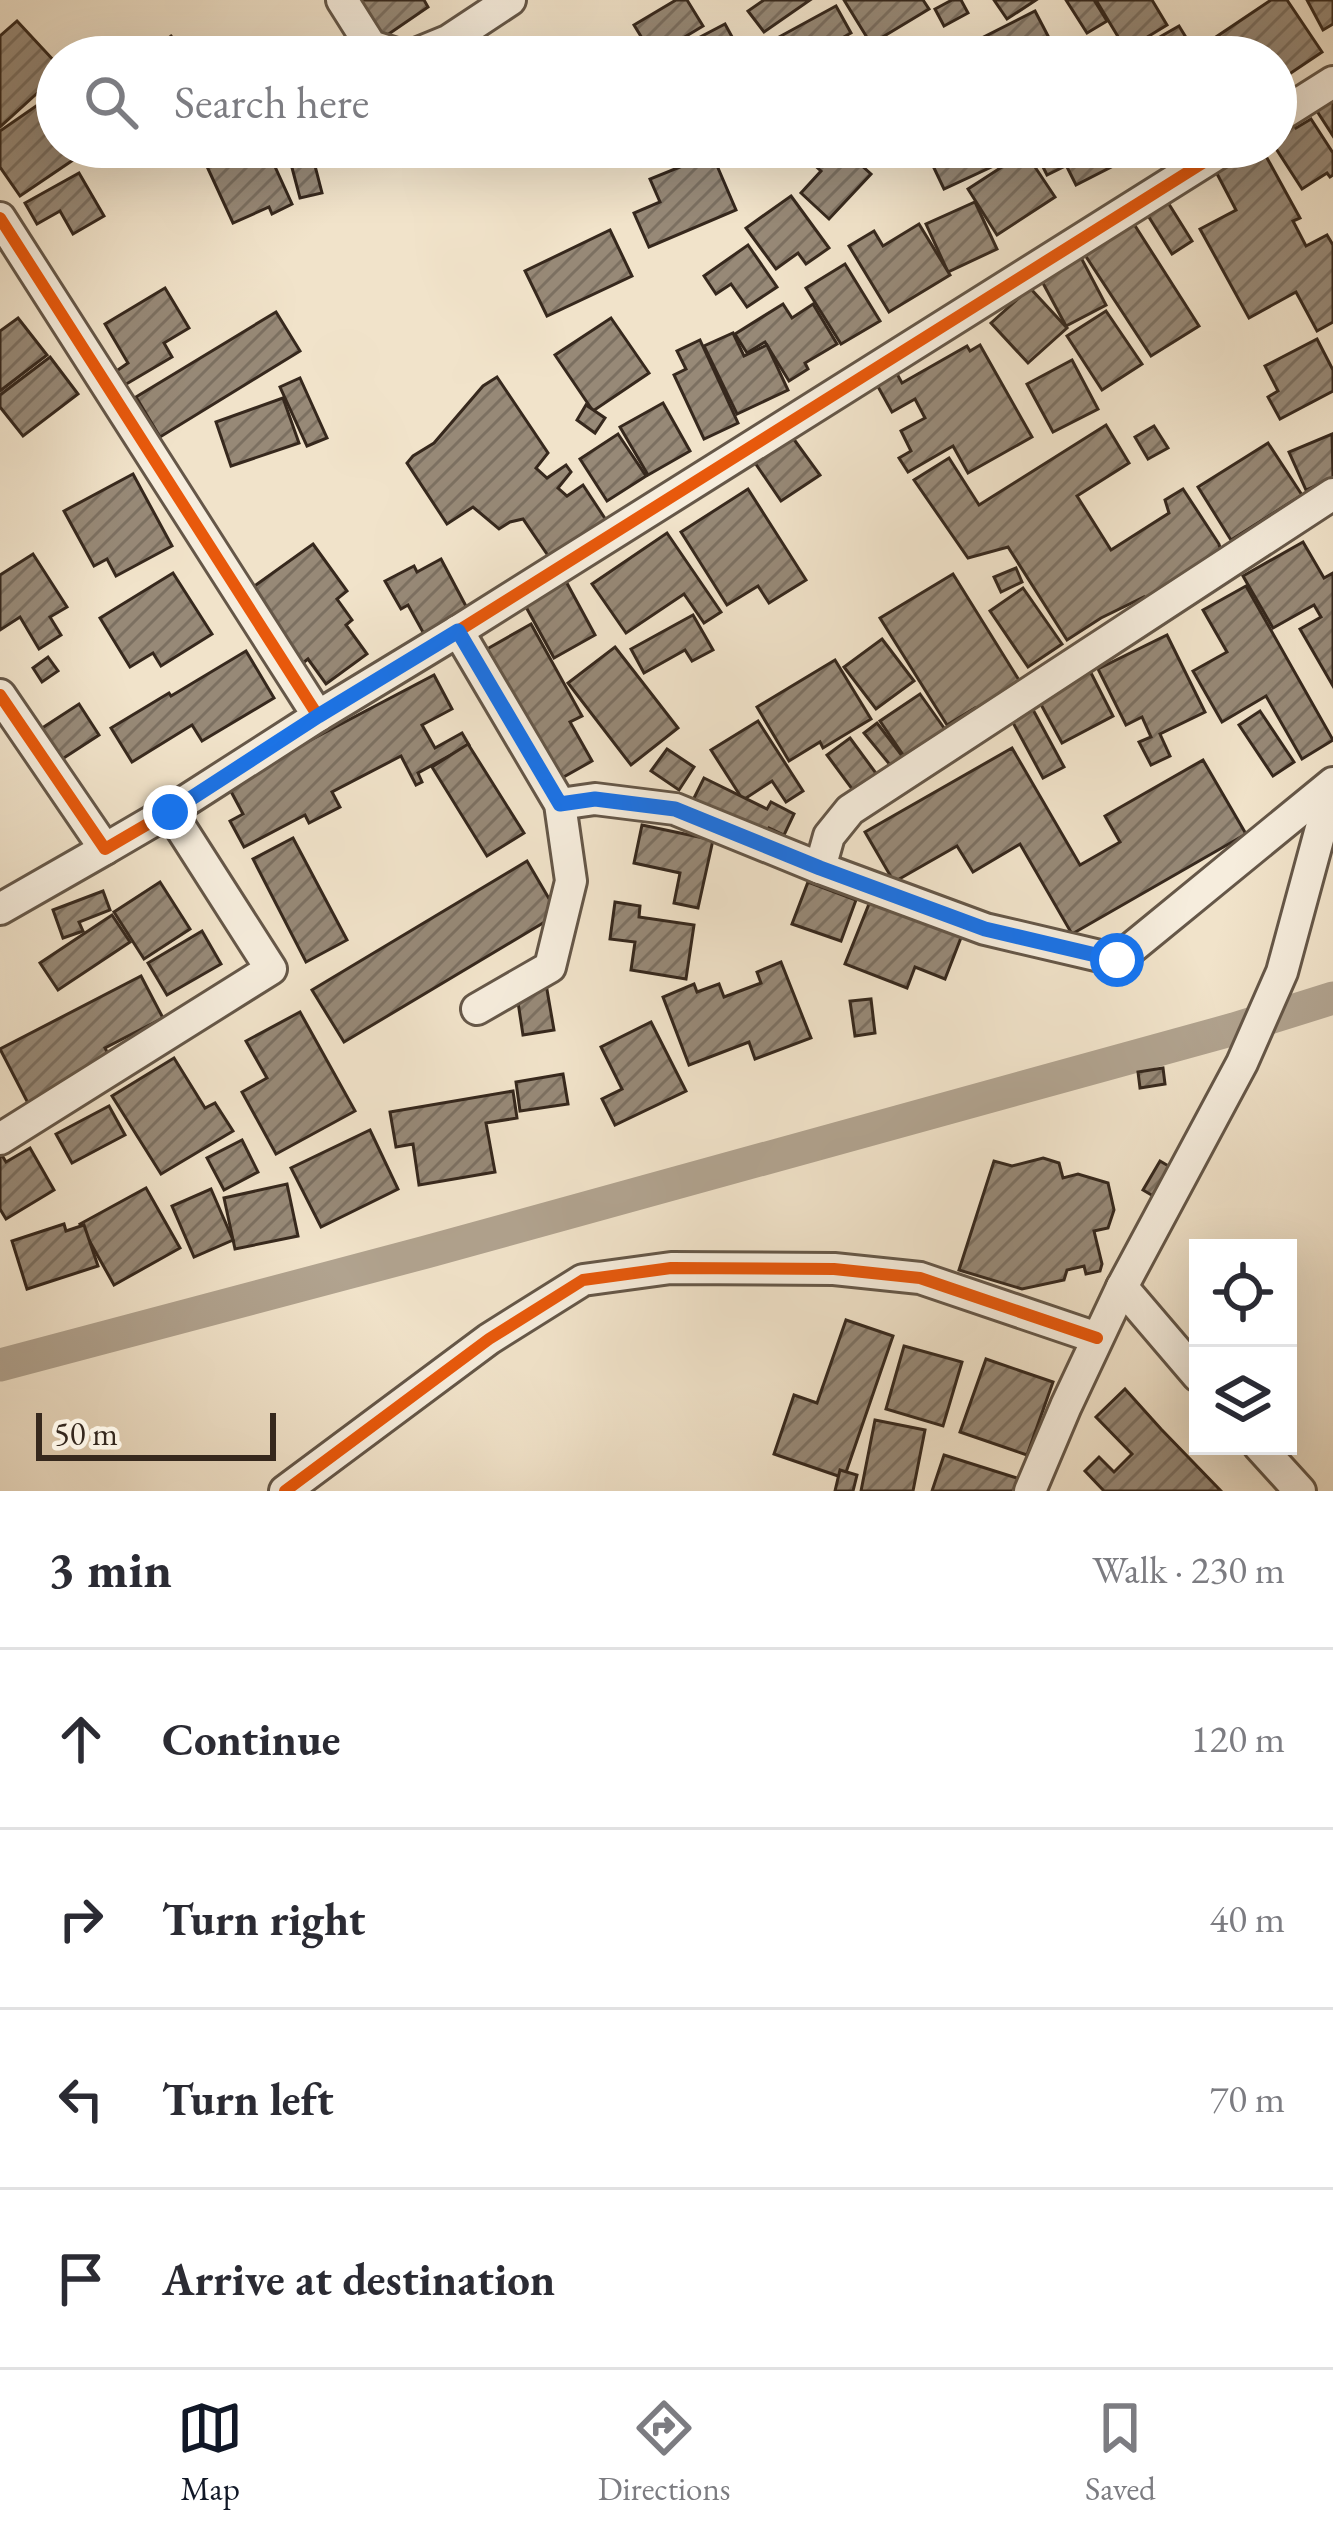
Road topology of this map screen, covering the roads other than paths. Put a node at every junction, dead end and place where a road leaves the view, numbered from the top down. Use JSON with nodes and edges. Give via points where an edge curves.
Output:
{"nodes":[{"id":1,"x":342,"y":0,"type":"edge"},
{"id":2,"x":510,"y":0,"type":"edge"},
{"id":3,"x":365,"y":36,"type":"edge"},
{"id":4,"x":456,"y":36,"type":"edge"},
{"id":5,"x":1333,"y":82,"type":"edge"},
{"id":6,"x":1297,"y":105,"type":"edge"},
{"id":7,"x":1195,"y":168,"type":"edge"},
{"id":8,"x":0,"y":218,"type":"edge"},
{"id":9,"x":1333,"y":494,"type":"edge"},
{"id":10,"x":458,"y":631,"type":"junction"},
{"id":11,"x":0,"y":695,"type":"edge"},
{"id":12,"x":318,"y":716,"type":"junction"},
{"id":13,"x":1333,"y":783,"type":"edge"},
{"id":14,"x":560,"y":804,"type":"junction"},
{"id":15,"x":170,"y":812,"type":"junction"},
{"id":16,"x":105,"y":849,"type":"junction"},
{"id":17,"x":820,"y":868,"type":"junction"},
{"id":18,"x":0,"y":909,"type":"edge"},
{"id":19,"x":477,"y":1009,"type":"dead end"},
{"id":20,"x":0,"y":1139,"type":"edge"},
{"id":21,"x":1122,"y":1287,"type":"junction"},
{"id":22,"x":1097,"y":1338,"type":"junction"},
{"id":23,"x":1189,"y":1365,"type":"edge"},
{"id":24,"x":1267,"y":1455,"type":"edge"},
{"id":25,"x":285,"y":1491,"type":"edge"},
{"id":26,"x":1030,"y":1491,"type":"edge"},
{"id":27,"x":1300,"y":1491,"type":"edge"}],
"edges":[{"from":1,"to":3,"type":"street"},
{"from":2,"to":4,"type":"street"},
{"from":5,"to":6,"type":"street"},
{"from":7,"to":10,"type":"street"},
{"from":8,"to":12,"type":"street"},
{"from":9,"to":17,"type":"street","via":[[850,810]]},
{"from":10,"to":12,"type":"street"},
{"from":10,"to":14,"type":"street"},
{"from":11,"to":16,"type":"street"},
{"from":12,"to":15,"type":"street"},
{"from":13,"to":17,"type":"street","via":[[1117,960],[985,929]]},
{"from":13,"to":21,"type":"street","via":[[1282,972]]},
{"from":14,"to":17,"type":"street","via":[[595,799],[675,809]]},
{"from":14,"to":19,"type":"street","via":[[571,880],[550,968]]},
{"from":15,"to":16,"type":"street"},
{"from":15,"to":20,"type":"street","via":[[271,969]]},
{"from":16,"to":18,"type":"street"},
{"from":21,"to":22,"type":"street"},
{"from":21,"to":23,"type":"street"},
{"from":22,"to":25,"type":"street","via":[[920,1278],[671,1268],[583,1280],[488,1339]]},
{"from":22,"to":26,"type":"street"},
{"from":24,"to":27,"type":"street"}]}
